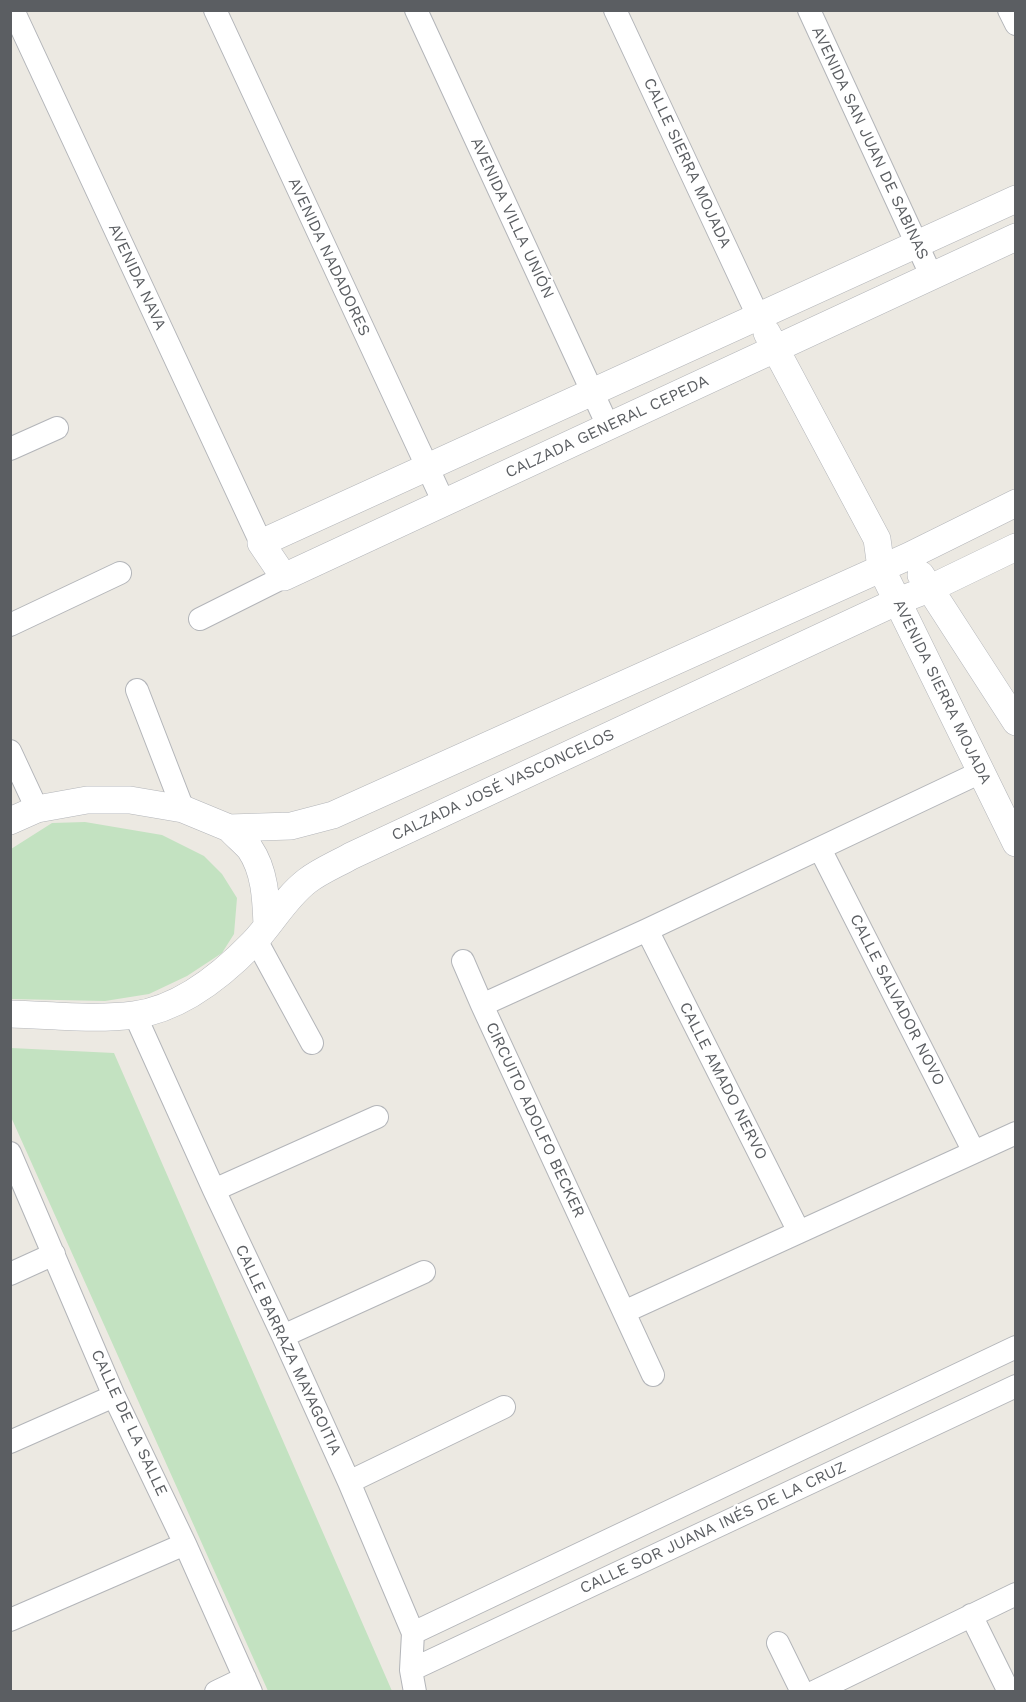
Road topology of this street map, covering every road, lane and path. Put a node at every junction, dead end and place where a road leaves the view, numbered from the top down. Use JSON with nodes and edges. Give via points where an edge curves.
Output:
{"nodes":[{"id":1,"x":13,"y":10,"type":"edge"},
{"id":2,"x":215,"y":10,"type":"edge"},
{"id":3,"x":416,"y":10,"type":"edge"},
{"id":4,"x":615,"y":10,"type":"edge"},
{"id":5,"x":810,"y":10,"type":"edge"},
{"id":6,"x":1009,"y":10,"type":"edge"},
{"id":7,"x":1016,"y":24,"type":"edge"},
{"id":8,"x":1016,"y":199,"type":"edge"},
{"id":9,"x":1016,"y":237,"type":"edge"},
{"id":10,"x":917,"y":244,"type":"junction"},
{"id":11,"x":931,"y":275,"type":"junction"},
{"id":12,"x":758,"y":316,"type":"junction"},
{"id":13,"x":775,"y":349,"type":"junction"},
{"id":14,"x":592,"y":392,"type":"junction"},
{"id":15,"x":608,"y":426,"type":"junction"},
{"id":16,"x":57,"y":428,"type":"dead end"},
{"id":17,"x":10,"y":449,"type":"edge"},
{"id":18,"x":427,"y":466,"type":"junction"},
{"id":19,"x":444,"y":503,"type":"junction"},
{"id":20,"x":1016,"y":503,"type":"edge"},
{"id":21,"x":877,"y":539,"type":"junction"},
{"id":22,"x":261,"y":543,"type":"junction"},
{"id":23,"x":1016,"y":547,"type":"edge"},
{"id":24,"x":909,"y":556,"type":"junction"},
{"id":25,"x":881,"y":568,"type":"junction"},
{"id":26,"x":120,"y":573,"type":"dead end"},
{"id":27,"x":284,"y":577,"type":"junction"},
{"id":28,"x":929,"y":589,"type":"junction"},
{"id":29,"x":898,"y":601,"type":"junction"},
{"id":30,"x":200,"y":619,"type":"dead end"},
{"id":31,"x":10,"y":625,"type":"edge"},
{"id":32,"x":138,"y":690,"type":"dead end"},
{"id":33,"x":1016,"y":722,"type":"edge"},
{"id":34,"x":10,"y":751,"type":"edge"},
{"id":35,"x":981,"y":772,"type":"junction"},
{"id":36,"x":37,"y":809,"type":"junction"},
{"id":37,"x":183,"y":809,"type":"junction"},
{"id":38,"x":10,"y":821,"type":"edge"},
{"id":39,"x":229,"y":828,"type":"junction"},
{"id":40,"x":1016,"y":843,"type":"edge"},
{"id":41,"x":820,"y":849,"type":"junction"},
{"id":42,"x":647,"y":930,"type":"junction"},
{"id":43,"x":261,"y":932,"type":"junction"},
{"id":44,"x":463,"y":961,"type":"dead end"},
{"id":45,"x":482,"y":1005,"type":"junction"},
{"id":46,"x":10,"y":1014,"type":"edge"},
{"id":47,"x":135,"y":1015,"type":"junction"},
{"id":48,"x":312,"y":1043,"type":"dead end"},
{"id":49,"x":377,"y":1117,"type":"dead end"},
{"id":50,"x":1016,"y":1133,"type":"edge"},
{"id":51,"x":974,"y":1152,"type":"junction"},
{"id":52,"x":10,"y":1153,"type":"edge"},
{"id":53,"x":214,"y":1190,"type":"junction"},
{"id":54,"x":799,"y":1232,"type":"junction"},
{"id":55,"x":54,"y":1254,"type":"junction"},
{"id":56,"x":424,"y":1272,"type":"dead end"},
{"id":57,"x":10,"y":1274,"type":"edge"},
{"id":58,"x":624,"y":1312,"type":"junction"},
{"id":59,"x":283,"y":1336,"type":"junction"},
{"id":60,"x":1016,"y":1347,"type":"edge"},
{"id":61,"x":653,"y":1375,"type":"dead end"},
{"id":62,"x":941,"y":1383,"type":"junction"},
{"id":63,"x":1016,"y":1386,"type":"edge"},
{"id":64,"x":114,"y":1396,"type":"junction"},
{"id":65,"x":504,"y":1407,"type":"dead end"},
{"id":66,"x":958,"y":1413,"type":"junction"},
{"id":67,"x":10,"y":1442,"type":"edge"},
{"id":68,"x":349,"y":1482,"type":"junction"},
{"id":69,"x":661,"y":1515,"type":"junction"},
{"id":70,"x":185,"y":1544,"type":"junction"},
{"id":71,"x":678,"y":1544,"type":"junction"},
{"id":72,"x":1016,"y":1594,"type":"edge"},
{"id":73,"x":971,"y":1615,"type":"junction"},
{"id":74,"x":10,"y":1620,"type":"edge"},
{"id":75,"x":413,"y":1633,"type":"junction"},
{"id":76,"x":778,"y":1643,"type":"dead end"},
{"id":77,"x":413,"y":1681,"type":"edge"},
{"id":78,"x":248,"y":1685,"type":"edge"},
{"id":79,"x":216,"y":1692,"type":"edge"},
{"id":80,"x":802,"y":1692,"type":"edge"},
{"id":81,"x":814,"y":1692,"type":"edge"},
{"id":82,"x":1009,"y":1692,"type":"edge"}],
"edges":[{"from":1,"to":22,"type":"street","name":"AVENIDA NAVA"},
{"from":2,"to":18,"type":"street","name":"AVENIDA NADADORES"},
{"from":3,"to":14,"type":"street","name":"AVENIDA VILLA UNIÓN"},
{"from":4,"to":12,"type":"street","name":"CALLE SIERRA MOJADA"},
{"from":5,"to":10,"type":"street","name":"AVENIDA SAN JUAN DE SABINAS"},
{"from":6,"to":7,"type":"street"},
{"from":8,"to":10,"type":"street"},
{"from":9,"to":11,"type":"street","name":"CALZADA GENERAL CEPEDA"},
{"from":10,"to":11,"type":"street","name":"AVENIDA SAN JUAN DE SABINAS"},
{"from":10,"to":12,"type":"street"},
{"from":11,"to":13,"type":"street","name":"CALZADA GENERAL CEPEDA"},
{"from":12,"to":13,"type":"street","name":"AVENIDA SIERRA MOJADA"},
{"from":12,"to":14,"type":"street"},
{"from":13,"to":15,"type":"street","name":"CALZADA GENERAL CEPEDA"},
{"from":13,"to":21,"type":"street","name":"AVENIDA SIERRA MOJADA"},
{"from":14,"to":15,"type":"street","name":"AVENIDA VILLA UNIÓN"},
{"from":14,"to":18,"type":"street"},
{"from":15,"to":19,"type":"street","name":"CALZADA GENERAL CEPEDA"},
{"from":16,"to":17,"type":"street"},
{"from":18,"to":19,"type":"street","name":"AVENIDA NADADORES"},
{"from":18,"to":22,"type":"street"},
{"from":19,"to":27,"type":"street","name":"CALZADA GENERAL CEPEDA"},
{"from":20,"to":24,"type":"street"},
{"from":21,"to":24,"type":"street"},
{"from":21,"to":25,"type":"street","name":"AVENIDA SIERRA MOJADA"},
{"from":22,"to":27,"type":"street"},
{"from":23,"to":28,"type":"street","name":"CALZADA JOSÉ VASCONCELOS"},
{"from":24,"to":25,"type":"street"},
{"from":24,"to":28,"type":"street","name":"AVENIDA SIERRA MOJADA"},
{"from":25,"to":29,"type":"street","name":"AVENIDA SIERRA MOJADA"},
{"from":25,"to":39,"type":"street","via":[[333,815],[291,826]]},
{"from":26,"to":31,"type":"street"},
{"from":27,"to":30,"type":"street","name":"CALZADA GENERAL CEPEDA"},
{"from":28,"to":29,"type":"street","name":"CALZADA JOSÉ VASCONCELOS"},
{"from":28,"to":33,"type":"street","name":"AVENIDA SIERRA MOJADA"},
{"from":29,"to":35,"type":"street","name":"AVENIDA SIERRA MOJADA"},
{"from":29,"to":43,"type":"street","name":"CALZADA JOSÉ VASCONCELOS","via":[[351,856],[307,881]]},
{"from":32,"to":37,"type":"street"},
{"from":34,"to":36,"type":"street"},
{"from":35,"to":40,"type":"street","name":"AVENIDA SIERRA MOJADA"},
{"from":35,"to":41,"type":"street","name":"CIRCUITO ADOLFO BECKER"},
{"from":36,"to":37,"type":"street","via":[[87,800],[130,800]]},
{"from":36,"to":38,"type":"street"},
{"from":37,"to":39,"type":"street"},
{"from":39,"to":43,"type":"street","via":[[250,849],[260,871],[266,894]]},
{"from":41,"to":42,"type":"street","name":"CIRCUITO ADOLFO BECKER"},
{"from":41,"to":51,"type":"street","name":"CALLE SALVADOR NOVO"},
{"from":42,"to":45,"type":"street","name":"CIRCUITO ADOLFO BECKER"},
{"from":42,"to":54,"type":"street","name":"CALLE AMADO NERVO"},
{"from":43,"to":47,"type":"street","name":"CALZADA JOSÉ VASCONCELOS","via":[[225,971],[194,992]]},
{"from":43,"to":48,"type":"street"},
{"from":44,"to":45,"type":"street"},
{"from":45,"to":58,"type":"street","name":"CIRCUITO ADOLFO BECKER"},
{"from":46,"to":47,"type":"street","name":"CALZADA JOSÉ VASCONCELOS"},
{"from":47,"to":53,"type":"street","name":"CALLE BARRAZA MAYAGOITIA"},
{"from":49,"to":53,"type":"street"},
{"from":50,"to":51,"type":"street"},
{"from":51,"to":54,"type":"street"},
{"from":52,"to":55,"type":"street","name":"CALLE DE LA SALLE"},
{"from":53,"to":59,"type":"street","name":"CALLE BARRAZA MAYAGOITIA"},
{"from":54,"to":58,"type":"street"},
{"from":55,"to":57,"type":"street"},
{"from":55,"to":64,"type":"street","name":"CALLE DE LA SALLE"},
{"from":56,"to":59,"type":"street"},
{"from":58,"to":61,"type":"street","name":"CIRCUITO ADOLFO BECKER"},
{"from":59,"to":68,"type":"street","name":"CALLE BARRAZA MAYAGOITIA"},
{"from":60,"to":62,"type":"street","name":"CALLE SOR JUANA INÉS DE LA CRUZ"},
{"from":62,"to":66,"type":"street"},
{"from":62,"to":69,"type":"street","name":"CALLE SOR JUANA INÉS DE LA CRUZ"},
{"from":63,"to":66,"type":"street","name":"CALLE SOR JUANA INÉS DE LA CRUZ"},
{"from":64,"to":67,"type":"street"},
{"from":64,"to":70,"type":"street","name":"CALLE DE LA SALLE"},
{"from":65,"to":68,"type":"street"},
{"from":66,"to":71,"type":"street","name":"CALLE SOR JUANA INÉS DE LA CRUZ"},
{"from":68,"to":75,"type":"street","name":"CALLE BARRAZA MAYAGOITIA"},
{"from":69,"to":71,"type":"street"},
{"from":69,"to":75,"type":"street","name":"CALLE SOR JUANA INÉS DE LA CRUZ"},
{"from":70,"to":74,"type":"street"},
{"from":70,"to":78,"type":"street","name":"CALLE DE LA SALLE"},
{"from":71,"to":77,"type":"street","name":"CALLE SOR JUANA INÉS DE LA CRUZ"},
{"from":72,"to":73,"type":"street"},
{"from":73,"to":81,"type":"street"},
{"from":73,"to":82,"type":"street"},
{"from":75,"to":77,"type":"street","name":"CALLE BARRAZA MAYAGOITIA"},
{"from":76,"to":80,"type":"street"},
{"from":78,"to":79,"type":"street"}]}
